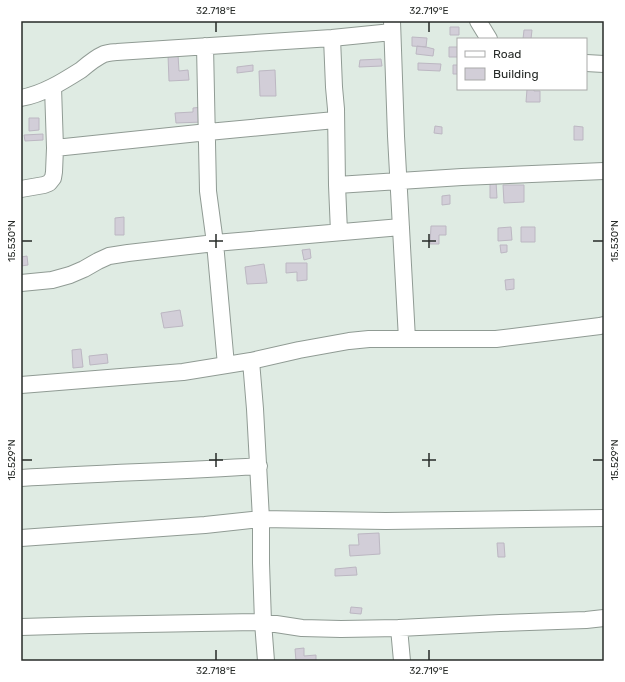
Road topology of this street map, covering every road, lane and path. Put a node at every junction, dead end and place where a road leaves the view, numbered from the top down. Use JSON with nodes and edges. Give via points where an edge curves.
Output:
{"nodes":[{"id":1,"x":478,"y":21,"type":"edge"},
{"id":2,"x":392,"y":26,"type":"edge"},
{"id":3,"x":332,"y":38,"type":"junction"},
{"id":4,"x":488,"y":38,"type":"edge"},
{"id":5,"x":205,"y":46,"type":"junction"},
{"id":6,"x":587,"y":63,"type":"edge"},
{"id":7,"x":604,"y":64,"type":"edge"},
{"id":8,"x":53,"y":86,"type":"junction"},
{"id":9,"x":21,"y":98,"type":"edge"},
{"id":10,"x":335,"y":120,"type":"junction"},
{"id":11,"x":208,"y":132,"type":"junction"},
{"id":12,"x":55,"y":148,"type":"junction"},
{"id":13,"x":604,"y":171,"type":"edge"},
{"id":14,"x":399,"y":181,"type":"junction"},
{"id":15,"x":337,"y":185,"type":"junction"},
{"id":16,"x":21,"y":189,"type":"edge"},
{"id":17,"x":401,"y":227,"type":"junction"},
{"id":18,"x":339,"y":232,"type":"junction"},
{"id":19,"x":215,"y":243,"type":"junction"},
{"id":20,"x":21,"y":283,"type":"edge"},
{"id":21,"x":604,"y":324,"type":"edge"},
{"id":22,"x":407,"y":339,"type":"junction"},
{"id":23,"x":251,"y":361,"type":"junction"},
{"id":24,"x":226,"y":365,"type":"junction"},
{"id":25,"x":21,"y":385,"type":"edge"},
{"id":26,"x":259,"y":466,"type":"junction"},
{"id":27,"x":21,"y":478,"type":"edge"},
{"id":28,"x":604,"y":518,"type":"edge"},
{"id":29,"x":261,"y":519,"type":"junction"},
{"id":30,"x":21,"y":538,"type":"edge"},
{"id":31,"x":604,"y":618,"type":"edge"},
{"id":32,"x":263,"y":622,"type":"junction"},
{"id":33,"x":21,"y":627,"type":"edge"},
{"id":34,"x":399,"y":628,"type":"junction"},
{"id":35,"x":266,"y":661,"type":"edge"},
{"id":36,"x":402,"y":661,"type":"edge"}],
"edges":[{"from":1,"to":4,"type":"street"},
{"from":2,"to":3,"type":"street"},
{"from":2,"to":14,"type":"street"},
{"from":3,"to":5,"type":"street"},
{"from":3,"to":10,"type":"street"},
{"from":5,"to":8,"type":"street","via":[[105,54]]},
{"from":5,"to":11,"type":"street"},
{"from":6,"to":7,"type":"street"},
{"from":8,"to":9,"type":"street"},
{"from":8,"to":12,"type":"street"},
{"from":10,"to":11,"type":"street"},
{"from":10,"to":15,"type":"street"},
{"from":11,"to":12,"type":"street"},
{"from":11,"to":19,"type":"street","via":[[208,191]]},
{"from":12,"to":16,"type":"street","via":[[53,178],[44,185]]},
{"from":13,"to":14,"type":"street"},
{"from":14,"to":15,"type":"street"},
{"from":14,"to":17,"type":"street"},
{"from":15,"to":18,"type":"street"},
{"from":17,"to":18,"type":"street"},
{"from":17,"to":22,"type":"street"},
{"from":18,"to":19,"type":"street"},
{"from":19,"to":20,"type":"street","via":[[110,256],[70,275],[52,280]]},
{"from":19,"to":24,"type":"street"},
{"from":21,"to":22,"type":"street","via":[[496,339]]},
{"from":22,"to":23,"type":"street","via":[[349,341]]},
{"from":23,"to":24,"type":"street"},
{"from":23,"to":26,"type":"street"},
{"from":24,"to":25,"type":"street","via":[[183,372]]},
{"from":26,"to":27,"type":"street"},
{"from":26,"to":29,"type":"street"},
{"from":28,"to":29,"type":"street","via":[[386,521]]},
{"from":29,"to":30,"type":"street","via":[[205,526]]},
{"from":29,"to":32,"type":"street"},
{"from":31,"to":34,"type":"street"},
{"from":32,"to":33,"type":"street"},
{"from":32,"to":34,"type":"street","via":[[302,628]]},
{"from":32,"to":35,"type":"street"},
{"from":34,"to":36,"type":"street"}]}
